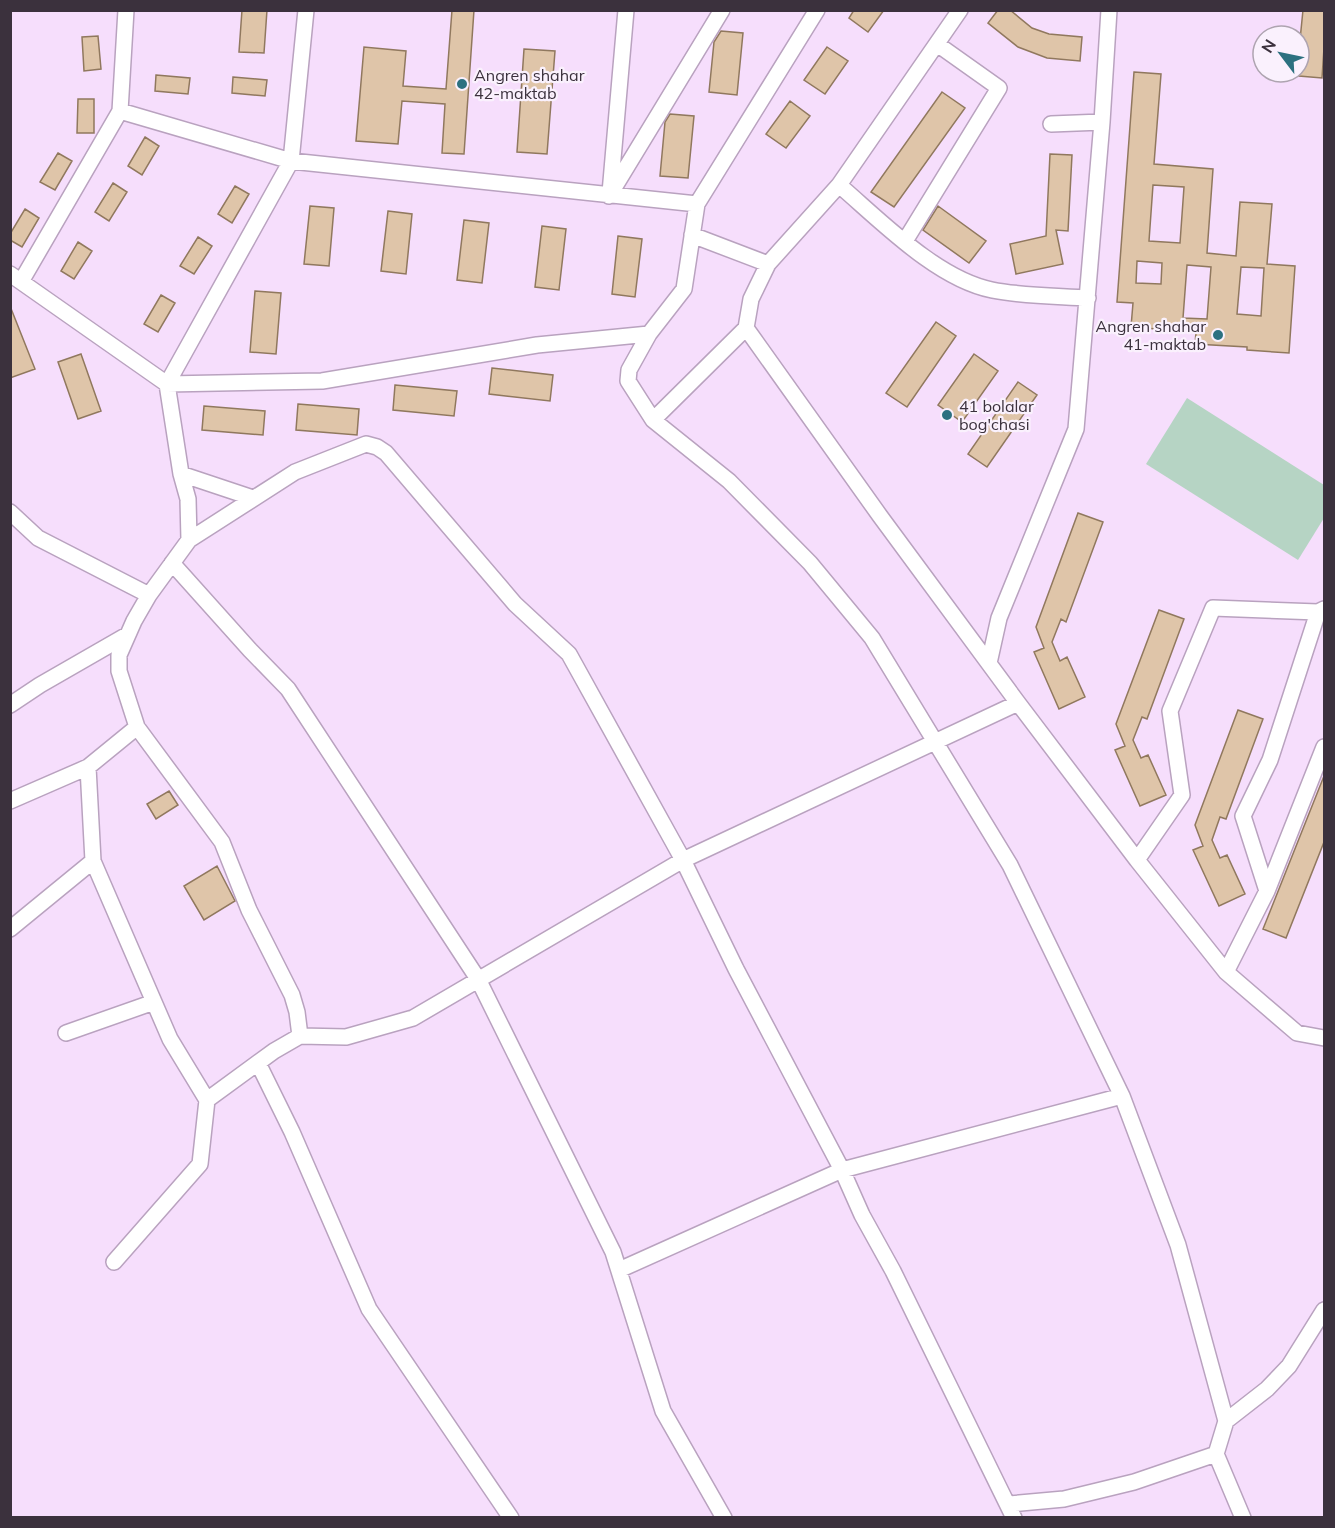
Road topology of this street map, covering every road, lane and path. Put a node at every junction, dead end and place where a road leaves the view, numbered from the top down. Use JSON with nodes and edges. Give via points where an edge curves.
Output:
{"nodes":[{"id":1,"x":126,"y":10,"type":"edge"},
{"id":2,"x":306,"y":10,"type":"edge"},
{"id":3,"x":626,"y":10,"type":"edge"},
{"id":4,"x":722,"y":10,"type":"edge"},
{"id":5,"x":817,"y":10,"type":"edge"},
{"id":6,"x":960,"y":10,"type":"edge"},
{"id":7,"x":1109,"y":10,"type":"edge"},
{"id":8,"x":937,"y":44,"type":"junction"},
{"id":9,"x":120,"y":111,"type":"junction"},
{"id":10,"x":1102,"y":122,"type":"junction"},
{"id":11,"x":1051,"y":124,"type":"dead end"},
{"id":12,"x":291,"y":161,"type":"junction"},
{"id":13,"x":839,"y":185,"type":"junction"},
{"id":14,"x":609,"y":196,"type":"junction"},
{"id":15,"x":697,"y":204,"type":"junction"},
{"id":16,"x":692,"y":236,"type":"junction"},
{"id":17,"x":905,"y":241,"type":"junction"},
{"id":18,"x":768,"y":264,"type":"junction"},
{"id":19,"x":16,"y":277,"type":"edge"},
{"id":20,"x":1088,"y":298,"type":"junction"},
{"id":21,"x":746,"y":328,"type":"junction"},
{"id":22,"x":649,"y":334,"type":"junction"},
{"id":23,"x":167,"y":384,"type":"junction"},
{"id":24,"x":653,"y":420,"type":"junction"},
{"id":25,"x":181,"y":474,"type":"junction"},
{"id":26,"x":253,"y":498,"type":"junction"},
{"id":27,"x":10,"y":512,"type":"edge"},
{"id":28,"x":189,"y":540,"type":"junction"},
{"id":29,"x":172,"y":563,"type":"junction"},
{"id":30,"x":149,"y":595,"type":"junction"},
{"id":31,"x":1321,"y":610,"type":"edge"},
{"id":32,"x":127,"y":634,"type":"junction"},
{"id":33,"x":989,"y":663,"type":"junction"},
{"id":34,"x":1018,"y":704,"type":"junction"},
{"id":35,"x":10,"y":705,"type":"edge"},
{"id":36,"x":137,"y":727,"type":"junction"},
{"id":37,"x":935,"y":744,"type":"junction"},
{"id":38,"x":1324,"y":747,"type":"edge"},
{"id":39,"x":88,"y":767,"type":"junction"},
{"id":40,"x":10,"y":801,"type":"edge"},
{"id":41,"x":684,"y":860,"type":"junction"},
{"id":42,"x":1137,"y":860,"type":"junction"},
{"id":43,"x":93,"y":861,"type":"junction"},
{"id":44,"x":1267,"y":891,"type":"junction"},
{"id":45,"x":10,"y":929,"type":"edge"},
{"id":46,"x":1226,"y":972,"type":"junction"},
{"id":47,"x":478,"y":979,"type":"junction"},
{"id":48,"x":154,"y":1002,"type":"junction"},
{"id":49,"x":66,"y":1033,"type":"dead end"},
{"id":50,"x":300,"y":1036,"type":"junction"},
{"id":51,"x":1324,"y":1038,"type":"edge"},
{"id":52,"x":258,"y":1064,"type":"junction"},
{"id":53,"x":1122,"y":1096,"type":"junction"},
{"id":54,"x":207,"y":1100,"type":"junction"},
{"id":55,"x":842,"y":1170,"type":"junction"},
{"id":56,"x":114,"y":1262,"type":"dead end"},
{"id":57,"x":619,"y":1270,"type":"junction"},
{"id":58,"x":1324,"y":1311,"type":"edge"},
{"id":59,"x":1226,"y":1421,"type":"junction"},
{"id":60,"x":1216,"y":1454,"type":"junction"},
{"id":61,"x":1012,"y":1511,"type":"edge"},
{"id":62,"x":511,"y":1518,"type":"edge"},
{"id":63,"x":724,"y":1518,"type":"edge"},
{"id":64,"x":1243,"y":1518,"type":"edge"}],
"edges":[{"from":1,"to":9,"type":"street"},
{"from":2,"to":12,"type":"street"},
{"from":3,"to":14,"type":"street"},
{"from":4,"to":14,"type":"street"},
{"from":5,"to":15,"type":"street"},
{"from":6,"to":8,"type":"street"},
{"from":7,"to":10,"type":"street"},
{"from":8,"to":13,"type":"street"},
{"from":8,"to":17,"type":"street","via":[[999,88]]},
{"from":9,"to":12,"type":"street"},
{"from":9,"to":19,"type":"street"},
{"from":10,"to":11,"type":"street"},
{"from":10,"to":20,"type":"street"},
{"from":12,"to":14,"type":"street"},
{"from":12,"to":23,"type":"street"},
{"from":13,"to":17,"type":"street"},
{"from":13,"to":18,"type":"street"},
{"from":14,"to":15,"type":"street"},
{"from":15,"to":16,"type":"street"},
{"from":16,"to":18,"type":"street"},
{"from":16,"to":22,"type":"street","via":[[684,290]]},
{"from":17,"to":20,"type":"street","via":[[944,271],[970,283],[993,290]]},
{"from":18,"to":21,"type":"street","via":[[751,299]]},
{"from":19,"to":23,"type":"street"},
{"from":20,"to":33,"type":"street","via":[[1076,429],[999,618]]},
{"from":21,"to":24,"type":"street"},
{"from":21,"to":33,"type":"street"},
{"from":22,"to":23,"type":"street","via":[[537,345],[322,381]]},
{"from":22,"to":24,"type":"street","via":[[627,377]]},
{"from":23,"to":25,"type":"street"},
{"from":24,"to":37,"type":"street","via":[[729,482],[810,563],[872,638]]},
{"from":25,"to":26,"type":"street"},
{"from":25,"to":28,"type":"street","via":[[188,498]]},
{"from":26,"to":28,"type":"street"},
{"from":26,"to":41,"type":"street","via":[[295,472],[362,444],[383,450],[515,604],[569,654]]},
{"from":27,"to":30,"type":"street","via":[[38,538]]},
{"from":28,"to":29,"type":"street"},
{"from":29,"to":30,"type":"street"},
{"from":29,"to":47,"type":"street","via":[[288,689]]},
{"from":30,"to":32,"type":"street"},
{"from":31,"to":42,"type":"street","via":[[1213,608],[1170,711],[1182,795]]},
{"from":31,"to":44,"type":"street","via":[[1270,760],[1243,816]]},
{"from":32,"to":35,"type":"street"},
{"from":32,"to":36,"type":"street","via":[[119,655],[119,671]]},
{"from":33,"to":34,"type":"street"},
{"from":34,"to":37,"type":"street"},
{"from":34,"to":42,"type":"street"},
{"from":36,"to":39,"type":"street"},
{"from":36,"to":50,"type":"street","via":[[222,842],[249,910],[292,994]]},
{"from":37,"to":41,"type":"street"},
{"from":37,"to":53,"type":"street","via":[[1010,865]]},
{"from":38,"to":44,"type":"street"},
{"from":39,"to":40,"type":"street"},
{"from":39,"to":43,"type":"street"},
{"from":41,"to":47,"type":"street"},
{"from":41,"to":55,"type":"street","via":[[736,969]]},
{"from":42,"to":46,"type":"street"},
{"from":43,"to":45,"type":"street"},
{"from":43,"to":48,"type":"street"},
{"from":44,"to":46,"type":"street"},
{"from":46,"to":51,"type":"street","via":[[1297,1033]]},
{"from":47,"to":50,"type":"street","via":[[413,1018],[346,1037]]},
{"from":47,"to":57,"type":"street"},
{"from":48,"to":49,"type":"street"},
{"from":48,"to":54,"type":"street","via":[[170,1039]]},
{"from":50,"to":52,"type":"street"},
{"from":52,"to":54,"type":"street"},
{"from":52,"to":62,"type":"street","via":[[292,1132],[369,1310]]},
{"from":53,"to":55,"type":"street"},
{"from":53,"to":59,"type":"street","via":[[1178,1245]]},
{"from":54,"to":56,"type":"street","via":[[200,1164]]},
{"from":55,"to":57,"type":"street"},
{"from":55,"to":61,"type":"street"},
{"from":57,"to":63,"type":"street","via":[[663,1412]]},
{"from":58,"to":59,"type":"street","via":[[1289,1366]]},
{"from":59,"to":60,"type":"street"},
{"from":60,"to":61,"type":"street","via":[[1134,1482]]},
{"from":60,"to":64,"type":"street"}]}
